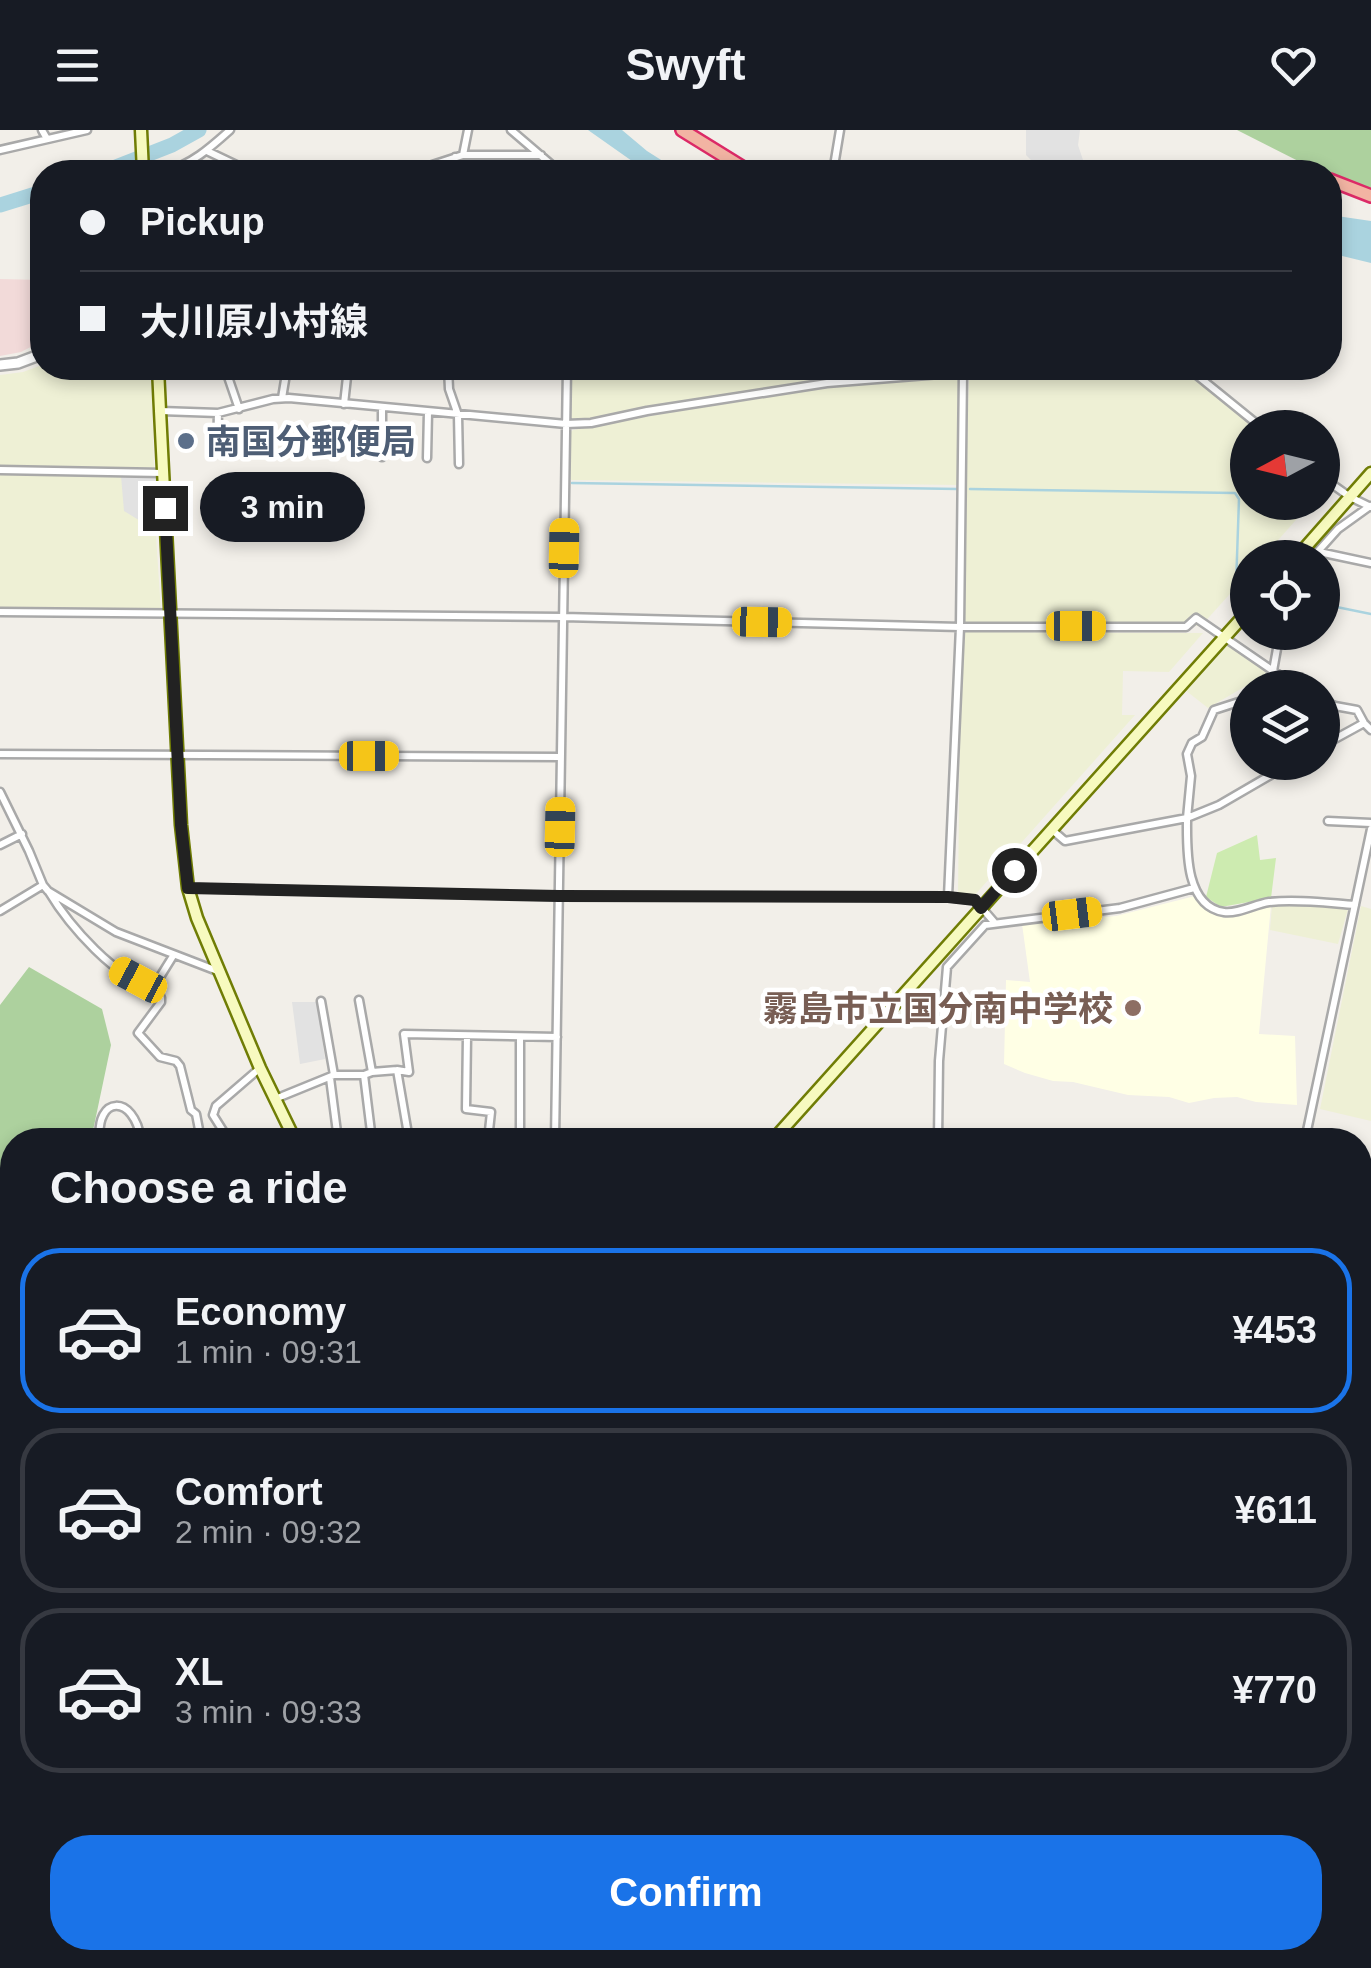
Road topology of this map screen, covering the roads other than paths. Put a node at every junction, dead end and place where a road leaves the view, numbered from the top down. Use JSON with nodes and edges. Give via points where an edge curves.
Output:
{"nodes":[{"id":1,"x":42,"y":130,"type":"edge"},
{"id":2,"x":87,"y":130,"type":"edge"},
{"id":3,"x":141,"y":130,"type":"edge"},
{"id":4,"x":230,"y":130,"type":"edge"},
{"id":5,"x":468,"y":130,"type":"edge"},
{"id":6,"x":511,"y":130,"type":"edge"},
{"id":7,"x":682,"y":130,"type":"edge"},
{"id":8,"x":840,"y":130,"type":"edge"},
{"id":9,"x":47,"y":139,"type":"junction"},
{"id":10,"x":0,"y":150,"type":"edge"},
{"id":11,"x":206,"y":151,"type":"junction"},
{"id":12,"x":541,"y":155,"type":"junction"},
{"id":13,"x":459,"y":156,"type":"junction"},
{"id":14,"x":142,"y":160,"type":"edge"},
{"id":15,"x":194,"y":160,"type":"edge"},
{"id":16,"x":225,"y":160,"type":"edge"},
{"id":17,"x":447,"y":160,"type":"edge"},
{"id":18,"x":457,"y":160,"type":"edge"},
{"id":19,"x":547,"y":160,"type":"edge"},
{"id":20,"x":731,"y":160,"type":"edge"},
{"id":21,"x":834,"y":160,"type":"edge"},
{"id":22,"x":1342,"y":185,"type":"edge"},
{"id":23,"x":1371,"y":196,"type":"edge"},
{"id":24,"x":30,"y":358,"type":"edge"},
{"id":25,"x":0,"y":366,"type":"edge"},
{"id":26,"x":159,"y":380,"type":"edge"},
{"id":27,"x":229,"y":380,"type":"edge"},
{"id":28,"x":285,"y":380,"type":"edge"},
{"id":29,"x":347,"y":380,"type":"edge"},
{"id":30,"x":449,"y":380,"type":"edge"},
{"id":31,"x":567,"y":380,"type":"edge"},
{"id":32,"x":864,"y":380,"type":"edge"},
{"id":33,"x":963,"y":380,"type":"edge"},
{"id":34,"x":1203,"y":380,"type":"edge"},
{"id":35,"x":282,"y":398,"type":"junction"},
{"id":36,"x":344,"y":404,"type":"junction"},
{"id":37,"x":382,"y":408,"type":"junction"},
{"id":38,"x":239,"y":409,"type":"junction"},
{"id":39,"x":1240,"y":410,"type":"edge"},
{"id":40,"x":160,"y":411,"type":"junction"},
{"id":41,"x":428,"y":412,"type":"junction"},
{"id":42,"x":218,"y":413,"type":"junction"},
{"id":43,"x":458,"y":414,"type":"junction"},
{"id":44,"x":566,"y":424,"type":"junction"},
{"id":45,"x":216,"y":453,"type":"dead end"},
{"id":46,"x":382,"y":457,"type":"dead end"},
{"id":47,"x":427,"y":458,"type":"dead end"},
{"id":48,"x":459,"y":464,"type":"dead end"},
{"id":49,"x":0,"y":470,"type":"edge"},
{"id":50,"x":163,"y":472,"type":"junction"},
{"id":51,"x":1371,"y":473,"type":"edge"},
{"id":52,"x":1340,"y":490,"type":"edge"},
{"id":53,"x":1350,"y":497,"type":"junction"},
{"id":54,"x":1370,"y":506,"type":"edge"},
{"id":55,"x":1312,"y":540,"type":"edge"},
{"id":56,"x":1328,"y":540,"type":"edge"},
{"id":57,"x":1340,"y":558,"type":"edge"},
{"id":58,"x":1371,"y":562,"type":"edge"},
{"id":59,"x":0,"y":612,"type":"edge"},
{"id":60,"x":170,"y":614,"type":"junction"},
{"id":61,"x":563,"y":617,"type":"junction"},
{"id":62,"x":960,"y":627,"type":"junction"},
{"id":63,"x":1230,"y":631,"type":"edge"},
{"id":64,"x":1224,"y":638,"type":"junction"},
{"id":65,"x":1272,"y":670,"type":"edge"},
{"id":66,"x":1230,"y":705,"type":"edge"},
{"id":67,"x":1340,"y":706,"type":"edge"},
{"id":68,"x":1368,"y":726,"type":"edge"},
{"id":69,"x":1340,"y":738,"type":"edge"},
{"id":70,"x":0,"y":754,"type":"edge"},
{"id":71,"x":177,"y":754,"type":"junction"},
{"id":72,"x":561,"y":757,"type":"junction"},
{"id":73,"x":1263,"y":780,"type":"edge"},
{"id":74,"x":0,"y":792,"type":"edge"},
{"id":75,"x":1187,"y":818,"type":"junction"},
{"id":76,"x":1328,"y":820,"type":"dead end"},
{"id":77,"x":1371,"y":826,"type":"edge"},
{"id":78,"x":1051,"y":829,"type":"junction"},
{"id":79,"x":22,"y":834,"type":"junction"},
{"id":80,"x":0,"y":845,"type":"edge"},
{"id":81,"x":46,"y":888,"type":"junction"},
{"id":82,"x":188,"y":888,"type":"junction"},
{"id":83,"x":1194,"y":888,"type":"junction"},
{"id":84,"x":559,"y":896,"type":"junction"},
{"id":85,"x":948,"y":897,"type":"junction"},
{"id":86,"x":1355,"y":904,"type":"junction"},
{"id":87,"x":981,"y":908,"type":"junction"},
{"id":88,"x":0,"y":911,"type":"edge"},
{"id":89,"x":994,"y":922,"type":"junction"},
{"id":90,"x":173,"y":956,"type":"junction"},
{"id":91,"x":221,"y":973,"type":"junction"},
{"id":92,"x":155,"y":985,"type":"junction"},
{"id":93,"x":359,"y":1000,"type":"dead end"},
{"id":94,"x":322,"y":1001,"type":"dead end"},
{"id":95,"x":467,"y":1036,"type":"junction"},
{"id":96,"x":520,"y":1037,"type":"junction"},
{"id":97,"x":557,"y":1037,"type":"junction"},
{"id":98,"x":260,"y":1068,"type":"junction"},
{"id":99,"x":397,"y":1070,"type":"junction"},
{"id":100,"x":368,"y":1073,"type":"junction"},
{"id":101,"x":332,"y":1076,"type":"junction"},
{"id":102,"x":275,"y":1100,"type":"junction"},
{"id":103,"x":101,"y":1128,"type":"edge"},
{"id":104,"x":138,"y":1128,"type":"edge"},
{"id":105,"x":198,"y":1128,"type":"edge"},
{"id":106,"x":221,"y":1128,"type":"edge"},
{"id":107,"x":288,"y":1128,"type":"edge"},
{"id":108,"x":337,"y":1128,"type":"edge"},
{"id":109,"x":371,"y":1128,"type":"edge"},
{"id":110,"x":407,"y":1128,"type":"edge"},
{"id":111,"x":490,"y":1128,"type":"edge"},
{"id":112,"x":520,"y":1128,"type":"edge"},
{"id":113,"x":555,"y":1128,"type":"edge"},
{"id":114,"x":785,"y":1128,"type":"edge"},
{"id":115,"x":938,"y":1128,"type":"edge"},
{"id":116,"x":1308,"y":1128,"type":"edge"}],
"edges":[{"from":1,"to":9,"type":"street"},
{"from":2,"to":9,"type":"street"},
{"from":3,"to":14,"type":"main road"},
{"from":4,"to":11,"type":"street"},
{"from":5,"to":13,"type":"street"},
{"from":6,"to":12,"type":"street"},
{"from":7,"to":20,"type":"highway"},
{"from":8,"to":21,"type":"street"},
{"from":9,"to":10,"type":"street"},
{"from":11,"to":15,"type":"street"},
{"from":11,"to":16,"type":"street"},
{"from":12,"to":13,"type":"street"},
{"from":12,"to":19,"type":"street"},
{"from":13,"to":17,"type":"street"},
{"from":13,"to":18,"type":"street"},
{"from":22,"to":23,"type":"highway"},
{"from":24,"to":25,"type":"street"},
{"from":26,"to":40,"type":"main road"},
{"from":27,"to":38,"type":"street"},
{"from":28,"to":35,"type":"street"},
{"from":29,"to":36,"type":"street"},
{"from":30,"to":43,"type":"street"},
{"from":31,"to":44,"type":"street"},
{"from":32,"to":44,"type":"street"},
{"from":33,"to":62,"type":"street"},
{"from":34,"to":39,"type":"street"},
{"from":35,"to":36,"type":"street"},
{"from":35,"to":38,"type":"street"},
{"from":36,"to":37,"type":"street"},
{"from":37,"to":41,"type":"street"},
{"from":37,"to":46,"type":"street"},
{"from":38,"to":42,"type":"street"},
{"from":40,"to":42,"type":"street"},
{"from":40,"to":50,"type":"main road"},
{"from":41,"to":43,"type":"street"},
{"from":41,"to":47,"type":"street"},
{"from":42,"to":45,"type":"street"},
{"from":43,"to":44,"type":"street"},
{"from":43,"to":48,"type":"street"},
{"from":44,"to":61,"type":"street"},
{"from":49,"to":50,"type":"street"},
{"from":50,"to":60,"type":"main road"},
{"from":51,"to":53,"type":"main road"},
{"from":52,"to":53,"type":"street"},
{"from":53,"to":54,"type":"street"},
{"from":53,"to":55,"type":"main road"},
{"from":54,"to":56,"type":"street"},
{"from":57,"to":58,"type":"street"},
{"from":59,"to":60,"type":"street"},
{"from":60,"to":61,"type":"street"},
{"from":60,"to":71,"type":"main road"},
{"from":61,"to":62,"type":"street"},
{"from":61,"to":72,"type":"street"},
{"from":62,"to":64,"type":"street","via":[[1186,628],[1196,618]]},
{"from":62,"to":85,"type":"street"},
{"from":63,"to":64,"type":"main road"},
{"from":64,"to":65,"type":"street"},
{"from":64,"to":78,"type":"main road"},
{"from":66,"to":75,"type":"street","via":[[1214,710],[1187,754]]},
{"from":67,"to":68,"type":"street","via":[[1357,710]]},
{"from":68,"to":69,"type":"street"},
{"from":70,"to":71,"type":"street"},
{"from":71,"to":72,"type":"street"},
{"from":71,"to":82,"type":"main road"},
{"from":72,"to":84,"type":"street"},
{"from":73,"to":75,"type":"street"},
{"from":74,"to":79,"type":"street"},
{"from":75,"to":78,"type":"street","via":[[1065,841]]},
{"from":75,"to":83,"type":"street"},
{"from":76,"to":77,"type":"street"},
{"from":77,"to":86,"type":"street"},
{"from":78,"to":87,"type":"main road"},
{"from":79,"to":80,"type":"street"},
{"from":79,"to":81,"type":"street"},
{"from":81,"to":88,"type":"street"},
{"from":81,"to":90,"type":"street","via":[[116,932]]},
{"from":81,"to":92,"type":"street","via":[[119,970]]},
{"from":82,"to":84,"type":"street"},
{"from":82,"to":91,"type":"main road"},
{"from":83,"to":86,"type":"street","via":[[1221,912],[1269,902]]},
{"from":83,"to":89,"type":"street","via":[[1120,908]]},
{"from":84,"to":85,"type":"street"},
{"from":84,"to":97,"type":"street"},
{"from":85,"to":87,"type":"street","via":[[975,900]]},
{"from":86,"to":116,"type":"street"},
{"from":87,"to":89,"type":"street"},
{"from":87,"to":114,"type":"main road"},
{"from":89,"to":115,"type":"street","via":[[948,968]]},
{"from":90,"to":91,"type":"street"},
{"from":90,"to":92,"type":"street"},
{"from":91,"to":98,"type":"main road"},
{"from":92,"to":105,"type":"street","via":[[160,1002],[138,1033],[160,1057],[180,1066]]},
{"from":93,"to":100,"type":"street"},
{"from":94,"to":101,"type":"street"},
{"from":95,"to":96,"type":"street"},
{"from":95,"to":99,"type":"street","via":[[404,1034],[408,1072]]},
{"from":95,"to":111,"type":"street","via":[[466,1109],[492,1112]]},
{"from":96,"to":97,"type":"street"},
{"from":96,"to":112,"type":"street"},
{"from":97,"to":113,"type":"street"},
{"from":98,"to":102,"type":"main road"},
{"from":98,"to":106,"type":"street","via":[[216,1106]]},
{"from":99,"to":100,"type":"street"},
{"from":99,"to":110,"type":"street"},
{"from":100,"to":101,"type":"street"},
{"from":100,"to":109,"type":"street"},
{"from":101,"to":102,"type":"street"},
{"from":101,"to":108,"type":"street"},
{"from":102,"to":107,"type":"main road"},
{"from":103,"to":104,"type":"street","via":[[101,1119],[118,1105]]}]}
